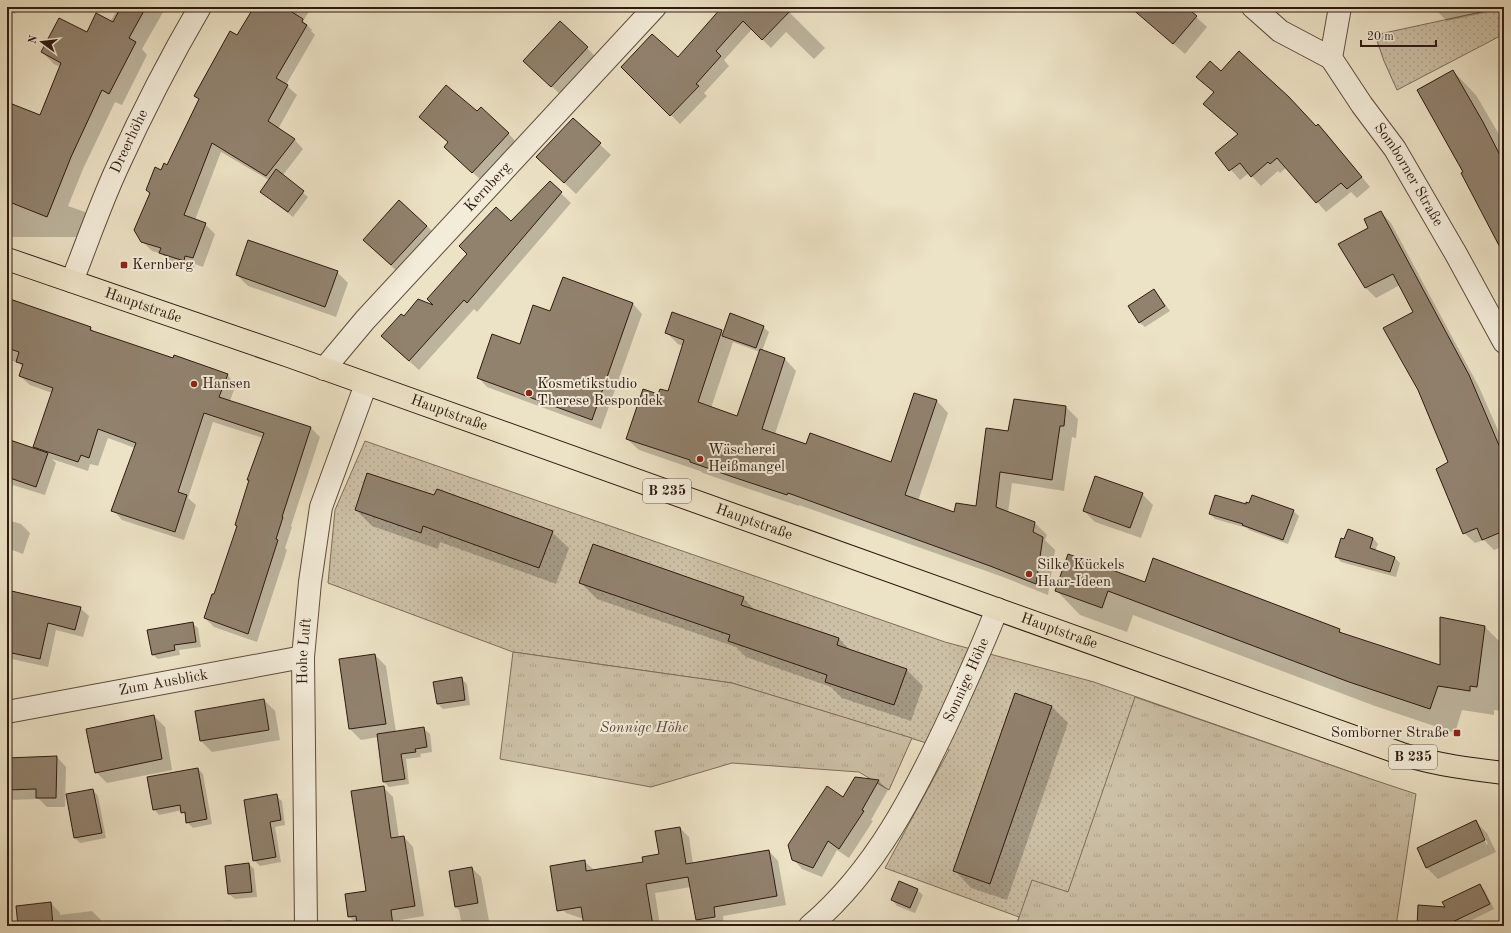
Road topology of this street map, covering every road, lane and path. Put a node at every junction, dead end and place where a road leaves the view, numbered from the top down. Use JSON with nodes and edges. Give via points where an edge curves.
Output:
{"nodes":[{"id":1,"x":200,"y":7,"type":"edge"},
{"id":2,"x":655,"y":7,"type":"edge"},
{"id":3,"x":1253,"y":7,"type":"edge"},
{"id":4,"x":1340,"y":7,"type":"edge"},
{"id":5,"x":1331,"y":58,"type":"junction"},
{"id":6,"x":7,"y":258,"type":"edge"},
{"id":7,"x":72,"y":281,"type":"junction"},
{"id":8,"x":1504,"y":342,"type":"edge"},
{"id":9,"x":324,"y":369,"type":"junction"},
{"id":10,"x":366,"y":384,"type":"junction"},
{"id":11,"x":997,"y":609,"type":"junction"},
{"id":12,"x":303,"y":657,"type":"junction"},
{"id":13,"x":12,"y":707,"type":"edge"},
{"id":14,"x":1504,"y":773,"type":"edge"},
{"id":15,"x":306,"y":926,"type":"edge"},
{"id":16,"x":810,"y":926,"type":"edge"}],
"edges":[{"from":1,"to":7,"type":"street","name":"Dreerhöhe","via":[[166,66],[120,162]]},
{"from":2,"to":9,"type":"street","name":"Kernberg","via":[[365,320]]},
{"from":3,"to":5,"type":"street","via":[[1280,31]]},
{"from":4,"to":5,"type":"street"},
{"from":5,"to":8,"type":"street","name":"Somborner Straße","via":[[1395,149]]},
{"from":6,"to":7,"type":"main road","name":"Hauptstraße","number":"B 235"},
{"from":7,"to":9,"type":"main road","name":"Hauptstraße","number":"B 235"},
{"from":9,"to":10,"type":"main road","name":"Hauptstraße","number":"B 235"},
{"from":10,"to":11,"type":"main road","name":"Hauptstraße","number":"B 235"},
{"from":10,"to":12,"type":"street","name":"Hohe Luft","via":[[321,507]]},
{"from":11,"to":14,"type":"main road","name":"Hauptstraße","number":"B 235","via":[[1405,755],[1454,767]]},
{"from":11,"to":16,"type":"street","name":"Sonnige Höhe","via":[[971,671],[911,796],[870,862],[842,895]]},
{"from":12,"to":13,"type":"street","name":"Zum Ausblick"},
{"from":12,"to":15,"type":"street","name":"Hohe Luft"}]}
